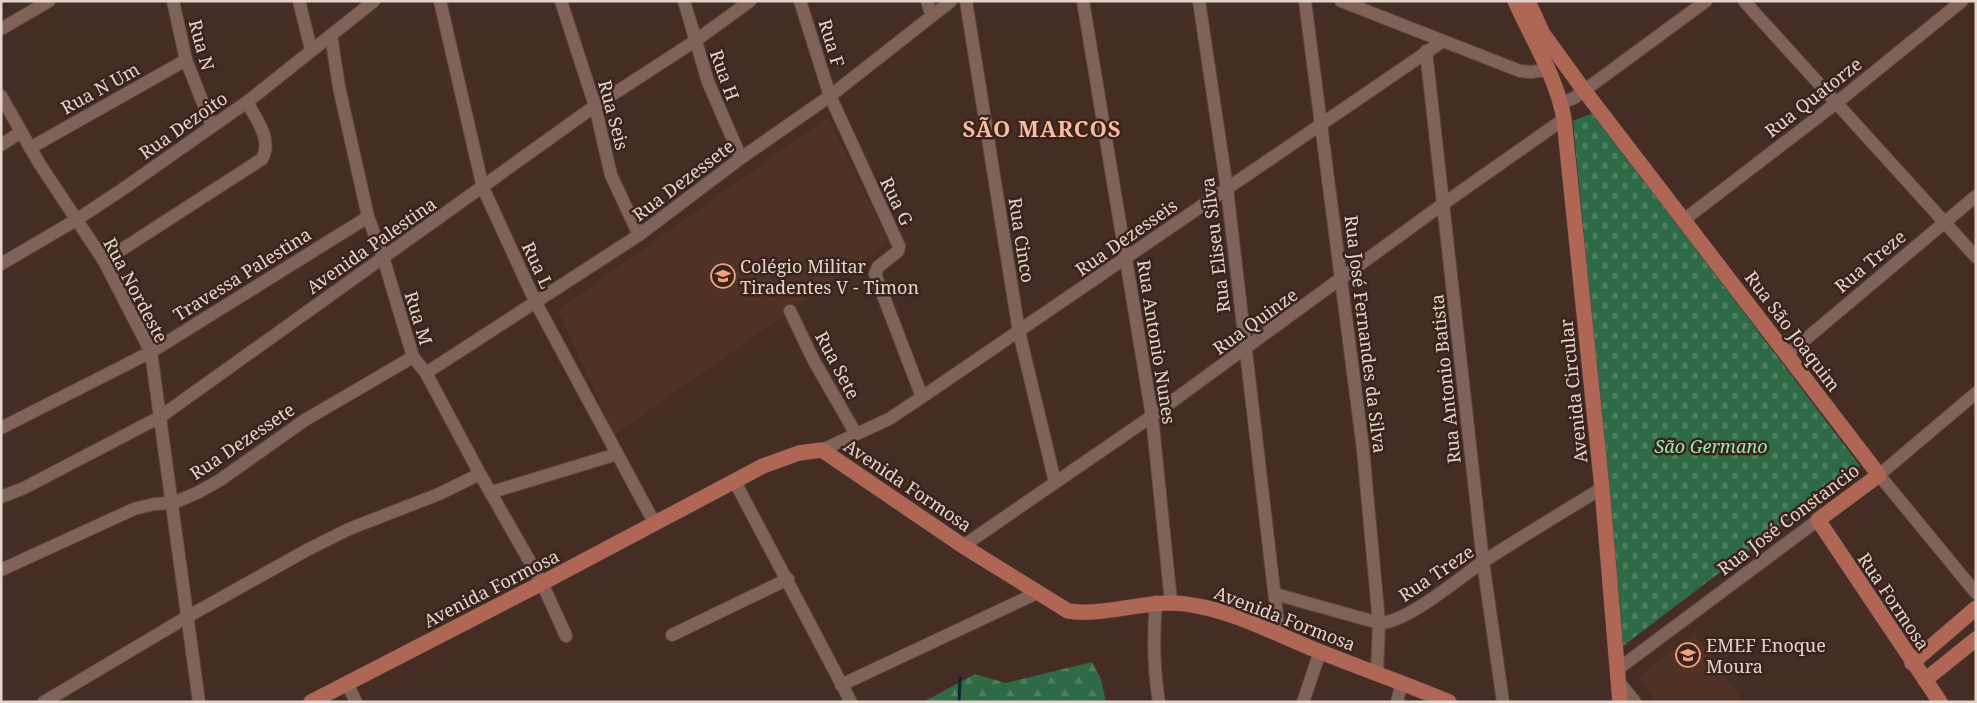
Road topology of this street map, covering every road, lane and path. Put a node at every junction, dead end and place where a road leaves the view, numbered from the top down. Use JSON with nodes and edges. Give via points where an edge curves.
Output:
{"nodes":[{"id":1,"x":49,"y":1,"type":"edge"},
{"id":2,"x":173,"y":1,"type":"edge"},
{"id":3,"x":299,"y":1,"type":"edge"},
{"id":4,"x":374,"y":1,"type":"edge"},
{"id":5,"x":440,"y":1,"type":"edge"},
{"id":6,"x":561,"y":1,"type":"edge"},
{"id":7,"x":684,"y":1,"type":"edge"},
{"id":8,"x":750,"y":1,"type":"edge"},
{"id":9,"x":800,"y":1,"type":"edge"},
{"id":10,"x":927,"y":1,"type":"edge"},
{"id":11,"x":951,"y":1,"type":"edge"},
{"id":12,"x":966,"y":1,"type":"edge"},
{"id":13,"x":1083,"y":1,"type":"edge"},
{"id":14,"x":1199,"y":1,"type":"edge"},
{"id":15,"x":1305,"y":1,"type":"edge"},
{"id":16,"x":1341,"y":1,"type":"edge"},
{"id":17,"x":1515,"y":1,"type":"edge"},
{"id":18,"x":1528,"y":1,"type":"edge"},
{"id":19,"x":1706,"y":1,"type":"edge"},
{"id":20,"x":1744,"y":1,"type":"edge"},
{"id":21,"x":1962,"y":1,"type":"edge"},
{"id":22,"x":932,"y":16,"type":"junction"},
{"id":23,"x":1,"y":29,"type":"edge"},
{"id":24,"x":331,"y":35,"type":"junction"},
{"id":25,"x":695,"y":41,"type":"junction"},
{"id":26,"x":1443,"y":41,"type":"junction"},
{"id":27,"x":311,"y":49,"type":"junction"},
{"id":28,"x":1426,"y":52,"type":"junction"},
{"id":29,"x":186,"y":60,"type":"junction"},
{"id":30,"x":1548,"y":70,"type":"junction"},
{"id":31,"x":1583,"y":89,"type":"junction"},
{"id":32,"x":1,"y":96,"type":"edge"},
{"id":33,"x":830,"y":96,"type":"junction"},
{"id":34,"x":247,"y":102,"type":"junction"},
{"id":35,"x":1561,"y":103,"type":"junction"},
{"id":36,"x":1835,"y":104,"type":"junction"},
{"id":37,"x":595,"y":106,"type":"junction"},
{"id":38,"x":1564,"y":119,"type":"junction"},
{"id":39,"x":1322,"y":122,"type":"junction"},
{"id":40,"x":212,"y":126,"type":"junction"},
{"id":41,"x":21,"y":132,"type":"junction"},
{"id":42,"x":1,"y":145,"type":"edge"},
{"id":43,"x":30,"y":148,"type":"junction"},
{"id":44,"x":741,"y":158,"type":"junction"},
{"id":45,"x":483,"y":188,"type":"junction"},
{"id":46,"x":1227,"y":189,"type":"junction"},
{"id":47,"x":1976,"y":196,"type":"edge"},
{"id":48,"x":1443,"y":204,"type":"junction"},
{"id":49,"x":368,"y":217,"type":"junction"},
{"id":50,"x":1685,"y":219,"type":"junction"},
{"id":51,"x":76,"y":220,"type":"junction"},
{"id":52,"x":1944,"y":221,"type":"junction"},
{"id":53,"x":639,"y":235,"type":"junction"},
{"id":54,"x":383,"y":257,"type":"junction"},
{"id":55,"x":1976,"y":257,"type":"edge"},
{"id":56,"x":1126,"y":259,"type":"junction"},
{"id":57,"x":104,"y":261,"type":"junction"},
{"id":58,"x":1,"y":264,"type":"edge"},
{"id":59,"x":1341,"y":279,"type":"junction"},
{"id":60,"x":536,"y":303,"type":"junction"},
{"id":61,"x":790,"y":311,"type":"dead end"},
{"id":62,"x":1019,"y":332,"type":"junction"},
{"id":63,"x":1244,"y":350,"type":"junction"},
{"id":64,"x":151,"y":352,"type":"junction"},
{"id":65,"x":1788,"y":354,"type":"junction"},
{"id":66,"x":413,"y":358,"type":"junction"},
{"id":67,"x":426,"y":373,"type":"junction"},
{"id":68,"x":1976,"y":393,"type":"edge"},
{"id":69,"x":922,"y":397,"type":"junction"},
{"id":70,"x":1152,"y":416,"type":"junction"},
{"id":71,"x":160,"y":417,"type":"junction"},
{"id":72,"x":1,"y":428,"type":"edge"},
{"id":73,"x":856,"y":434,"type":"junction"},
{"id":74,"x":822,"y":450,"type":"junction"},
{"id":75,"x":617,"y":454,"type":"junction"},
{"id":76,"x":480,"y":474,"type":"junction"},
{"id":77,"x":1879,"y":475,"type":"junction"},
{"id":78,"x":734,"y":480,"type":"junction"},
{"id":79,"x":1055,"y":482,"type":"junction"},
{"id":80,"x":1602,"y":488,"type":"junction"},
{"id":81,"x":492,"y":492,"type":"junction"},
{"id":82,"x":1,"y":496,"type":"edge"},
{"id":83,"x":172,"y":503,"type":"junction"},
{"id":84,"x":1818,"y":520,"type":"junction"},
{"id":85,"x":654,"y":524,"type":"junction"},
{"id":86,"x":963,"y":546,"type":"junction"},
{"id":87,"x":1483,"y":562,"type":"junction"},
{"id":88,"x":1,"y":570,"type":"edge"},
{"id":89,"x":788,"y":580,"type":"junction"},
{"id":90,"x":542,"y":583,"type":"junction"},
{"id":91,"x":1037,"y":593,"type":"junction"},
{"id":92,"x":1976,"y":593,"type":"edge"},
{"id":93,"x":1275,"y":594,"type":"junction"},
{"id":94,"x":1164,"y":602,"type":"junction"},
{"id":95,"x":1976,"y":608,"type":"edge"},
{"id":96,"x":187,"y":617,"type":"junction"},
{"id":97,"x":1379,"y":623,"type":"junction"},
{"id":98,"x":1279,"y":634,"type":"junction"},
{"id":99,"x":672,"y":635,"type":"dead end"},
{"id":100,"x":566,"y":636,"type":"dead end"},
{"id":101,"x":1976,"y":639,"type":"edge"},
{"id":102,"x":1320,"y":652,"type":"junction"},
{"id":103,"x":1912,"y":663,"type":"junction"},
{"id":104,"x":1377,"y":673,"type":"junction"},
{"id":105,"x":1618,"y":675,"type":"junction"},
{"id":106,"x":1925,"y":680,"type":"junction"},
{"id":107,"x":1402,"y":682,"type":"junction"},
{"id":108,"x":346,"y":683,"type":"junction"},
{"id":109,"x":841,"y":685,"type":"junction"},
{"id":110,"x":44,"y":702,"type":"edge"},
{"id":111,"x":199,"y":702,"type":"edge"},
{"id":112,"x":311,"y":702,"type":"edge"},
{"id":113,"x":356,"y":702,"type":"edge"},
{"id":114,"x":851,"y":702,"type":"edge"},
{"id":115,"x":1159,"y":702,"type":"edge"},
{"id":116,"x":1302,"y":702,"type":"edge"},
{"id":117,"x":1397,"y":702,"type":"edge"},
{"id":118,"x":1449,"y":702,"type":"edge"},
{"id":119,"x":1503,"y":702,"type":"edge"},
{"id":120,"x":1620,"y":702,"type":"edge"},
{"id":121,"x":1634,"y":702,"type":"edge"},
{"id":122,"x":1940,"y":702,"type":"edge"}],
"edges":[{"from":1,"to":23,"type":"street"},
{"from":2,"to":29,"type":"street","name":"Rua N"},
{"from":3,"to":27,"type":"street"},
{"from":4,"to":24,"type":"street","name":"Rua Dezoito"},
{"from":5,"to":45,"type":"street","name":"Rua L"},
{"from":6,"to":37,"type":"street","name":"Rua Seis"},
{"from":7,"to":25,"type":"street","name":"Rua H"},
{"from":8,"to":25,"type":"street","name":"Avenida Palestina"},
{"from":9,"to":33,"type":"street","name":"Rua F"},
{"from":10,"to":22,"type":"street"},
{"from":11,"to":22,"type":"street","name":"Rua Dezessete"},
{"from":12,"to":62,"type":"street","name":"Rua Cinco"},
{"from":13,"to":56,"type":"street","name":"Rua Antonio Nunes"},
{"from":14,"to":46,"type":"street","name":"Rua Eliseu Silva"},
{"from":15,"to":39,"type":"street","name":"Rua José Fernandes da Silva"},
{"from":16,"to":26,"type":"street"},
{"from":17,"to":30,"type":"main road","name":"Avenida Circular"},
{"from":18,"to":31,"type":"main road","name":"Rua São Joaquim","via":[[1543,34]]},
{"from":19,"to":31,"type":"street"},
{"from":20,"to":36,"type":"street"},
{"from":21,"to":36,"type":"street","name":"Rua Quatorze"},
{"from":22,"to":33,"type":"street","name":"Rua Dezessete"},
{"from":24,"to":27,"type":"street","name":"Rua Dezoito"},
{"from":24,"to":49,"type":"street","name":"Rua M","via":[[339,87]]},
{"from":25,"to":37,"type":"street","name":"Avenida Palestina"},
{"from":25,"to":44,"type":"street","name":"Rua H","via":[[720,112]]},
{"from":26,"to":28,"type":"street","name":"Rua Dezesseis"},
{"from":26,"to":30,"type":"street","via":[[1520,71]]},
{"from":27,"to":34,"type":"street","name":"Rua Dezoito"},
{"from":28,"to":39,"type":"street","name":"Rua Dezesseis"},
{"from":28,"to":48,"type":"street","name":"Rua Antonio Batista"},
{"from":29,"to":40,"type":"street","name":"Rua N"},
{"from":29,"to":43,"type":"street","name":"Rua N Um"},
{"from":30,"to":35,"type":"main road","name":"Avenida Circular"},
{"from":31,"to":35,"type":"street","via":[[1574,98]]},
{"from":31,"to":50,"type":"main road","name":"Rua São Joaquim"},
{"from":32,"to":41,"type":"street","name":"Rua Nordeste"},
{"from":33,"to":44,"type":"street","name":"Rua Dezessete"},
{"from":33,"to":69,"type":"street","name":"Rua G","via":[[899,246],[875,274]]},
{"from":34,"to":40,"type":"street","name":"Rua Dezoito"},
{"from":34,"to":57,"type":"street","via":[[266,143],[262,160]]},
{"from":35,"to":38,"type":"main road","name":"Avenida Circular"},
{"from":36,"to":50,"type":"street","name":"Rua Quatorze"},
{"from":36,"to":52,"type":"street"},
{"from":37,"to":45,"type":"street","name":"Avenida Palestina"},
{"from":37,"to":53,"type":"street","name":"Rua Seis","via":[[612,175]]},
{"from":38,"to":48,"type":"street","name":"Rua Quinze"},
{"from":38,"to":80,"type":"main road","name":"Avenida Circular"},
{"from":39,"to":46,"type":"street","name":"Rua Dezesseis"},
{"from":39,"to":59,"type":"street","name":"Rua José Fernandes da Silva"},
{"from":40,"to":51,"type":"street","name":"Rua Dezoito"},
{"from":41,"to":42,"type":"street"},
{"from":41,"to":43,"type":"street","name":"Rua Nordeste"},
{"from":43,"to":51,"type":"street","name":"Rua Nordeste"},
{"from":44,"to":53,"type":"street","name":"Rua Dezessete"},
{"from":45,"to":54,"type":"street","name":"Avenida Palestina"},
{"from":45,"to":60,"type":"street","name":"Rua L"},
{"from":46,"to":56,"type":"street","name":"Rua Dezesseis"},
{"from":46,"to":63,"type":"street","name":"Rua Eliseu Silva"},
{"from":47,"to":52,"type":"street","name":"Rua Treze"},
{"from":48,"to":59,"type":"street","name":"Rua Quinze"},
{"from":48,"to":87,"type":"street","name":"Rua Antonio Batista"},
{"from":49,"to":54,"type":"street","name":"Rua M"},
{"from":49,"to":64,"type":"street","name":"Travessa Palestina"},
{"from":50,"to":65,"type":"main road","name":"Rua São Joaquim"},
{"from":51,"to":57,"type":"street","name":"Rua Nordeste"},
{"from":51,"to":58,"type":"street","name":"Rua Dezoito"},
{"from":52,"to":55,"type":"street"},
{"from":52,"to":65,"type":"street","name":"Rua Treze"},
{"from":53,"to":60,"type":"street","name":"Rua Dezessete"},
{"from":54,"to":66,"type":"street","name":"Rua M"},
{"from":54,"to":71,"type":"street","name":"Avenida Palestina"},
{"from":56,"to":62,"type":"street","name":"Rua Dezesseis"},
{"from":56,"to":70,"type":"street","name":"Rua Antonio Nunes"},
{"from":57,"to":64,"type":"street","name":"Rua Nordeste"},
{"from":59,"to":63,"type":"street","name":"Rua Quinze"},
{"from":59,"to":97,"type":"street","name":"Rua José Fernandes da Silva"},
{"from":60,"to":67,"type":"street","name":"Rua Dezessete"},
{"from":60,"to":75,"type":"street","name":"Rua L"},
{"from":61,"to":73,"type":"street","name":"Rua Sete"},
{"from":62,"to":69,"type":"street","name":"Rua Dezesseis"},
{"from":62,"to":79,"type":"street","name":"Rua Cinco"},
{"from":63,"to":70,"type":"street","name":"Rua Quinze"},
{"from":63,"to":93,"type":"street","name":"Rua Eliseu Silva"},
{"from":64,"to":71,"type":"street","name":"Rua Nordeste"},
{"from":64,"to":72,"type":"street","name":"Travessa Palestina"},
{"from":65,"to":77,"type":"main road","name":"Rua São Joaquim"},
{"from":66,"to":67,"type":"street","name":"Rua M"},
{"from":66,"to":83,"type":"street","name":"Rua Dezessete","via":[[304,420],[220,480]]},
{"from":67,"to":76,"type":"street","name":"Rua M"},
{"from":68,"to":77,"type":"street","name":"Rua José Constancio"},
{"from":69,"to":73,"type":"street","name":"Rua Dezesseis","via":[[889,419]]},
{"from":70,"to":79,"type":"street","name":"Rua Quinze"},
{"from":70,"to":94,"type":"street","name":"Rua Antonio Nunes"},
{"from":71,"to":82,"type":"street","name":"Avenida Palestina","via":[[24,488]]},
{"from":71,"to":83,"type":"street","name":"Rua Nordeste"},
{"from":73,"to":74,"type":"street","name":"Rua Dezesseis"},
{"from":74,"to":78,"type":"main road","name":"Avenida Formosa","via":[[799,453]]},
{"from":74,"to":86,"type":"main road","name":"Avenida Formosa"},
{"from":75,"to":81,"type":"street"},
{"from":75,"to":85,"type":"street","name":"Rua L"},
{"from":76,"to":81,"type":"street","name":"Rua M"},
{"from":76,"to":96,"type":"street","via":[[440,494],[350,529]]},
{"from":77,"to":84,"type":"main road","name":"Rua José Constancio"},
{"from":77,"to":92,"type":"street","name":"Rua São Joaquim"},
{"from":78,"to":85,"type":"main road","name":"Avenida Formosa"},
{"from":78,"to":89,"type":"street"},
{"from":79,"to":86,"type":"street","name":"Rua Quinze"},
{"from":80,"to":87,"type":"street","name":"Rua Treze"},
{"from":80,"to":105,"type":"main road","name":"Avenida Circular"},
{"from":81,"to":90,"type":"street","name":"Rua M"},
{"from":83,"to":88,"type":"street","name":"Rua Dezessete","via":[[134,508]]},
{"from":83,"to":96,"type":"street","name":"Rua Nordeste"},
{"from":84,"to":103,"type":"main road","name":"Rua Formosa"},
{"from":84,"to":105,"type":"street","name":"Rua José Constancio"},
{"from":85,"to":90,"type":"main road","name":"Avenida Formosa"},
{"from":86,"to":91,"type":"main road","name":"Avenida Formosa"},
{"from":87,"to":97,"type":"street","name":"Rua Treze","via":[[1408,614]]},
{"from":87,"to":119,"type":"street","name":"Rua Antonio Batista"},
{"from":89,"to":99,"type":"street"},
{"from":89,"to":109,"type":"street"},
{"from":90,"to":100,"type":"street","name":"Rua M"},
{"from":90,"to":108,"type":"main road","name":"Avenida Formosa"},
{"from":91,"to":94,"type":"main road","name":"Avenida Formosa","via":[[1060,607],[1078,612]]},
{"from":91,"to":109,"type":"street"},
{"from":93,"to":97,"type":"street"},
{"from":93,"to":98,"type":"street","name":"Rua Eliseu Silva"},
{"from":94,"to":98,"type":"main road","name":"Avenida Formosa","via":[[1214,610]]},
{"from":94,"to":115,"type":"street","name":"Rua Antonio Nunes","via":[[1153,643]]},
{"from":95,"to":103,"type":"main road"},
{"from":96,"to":110,"type":"street"},
{"from":96,"to":111,"type":"street","name":"Rua Nordeste"},
{"from":97,"to":104,"type":"street","name":"Rua José Fernandes da Silva"},
{"from":98,"to":102,"type":"main road","name":"Avenida Formosa"},
{"from":101,"to":106,"type":"main road"},
{"from":102,"to":104,"type":"main road","name":"Avenida Formosa"},
{"from":102,"to":116,"type":"street"},
{"from":103,"to":106,"type":"main road","name":"Rua Formosa"},
{"from":104,"to":107,"type":"main road","name":"Avenida Formosa"},
{"from":105,"to":120,"type":"main road","name":"Avenida Circular"},
{"from":105,"to":121,"type":"street"},
{"from":106,"to":122,"type":"main road","name":"Rua Formosa"},
{"from":107,"to":117,"type":"street"},
{"from":107,"to":118,"type":"main road","name":"Avenida Formosa"},
{"from":108,"to":112,"type":"main road","name":"Avenida Formosa"},
{"from":108,"to":113,"type":"street"},
{"from":109,"to":114,"type":"street"}]}
